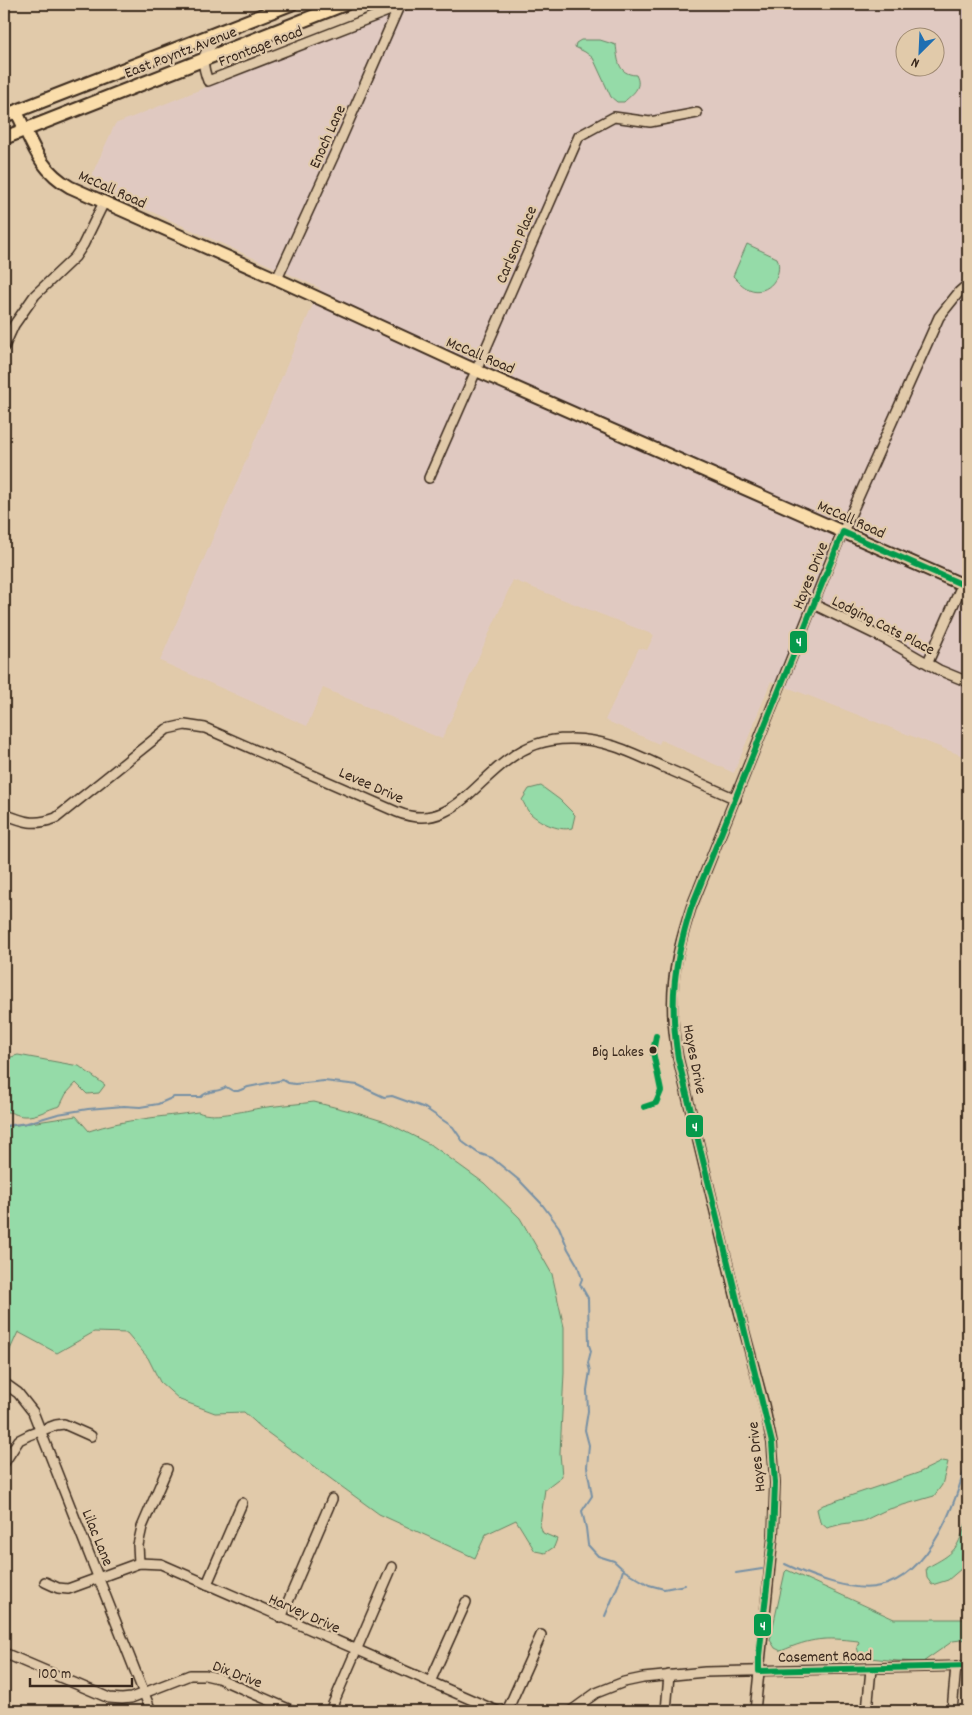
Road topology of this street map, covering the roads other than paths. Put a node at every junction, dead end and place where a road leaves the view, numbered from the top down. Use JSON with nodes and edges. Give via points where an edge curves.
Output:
{"nodes":[{"id":1,"x":291,"y":4,"type":"edge"},
{"id":2,"x":345,"y":4,"type":"edge"},
{"id":3,"x":402,"y":5,"type":"edge"},
{"id":4,"x":228,"y":29,"type":"junction"},
{"id":5,"x":202,"y":60,"type":"junction"},
{"id":6,"x":16,"y":111,"type":"junction"},
{"id":7,"x":697,"y":114,"type":"dead end"},
{"id":8,"x":4,"y":116,"type":"edge"},
{"id":9,"x":26,"y":129,"type":"junction"},
{"id":10,"x":4,"y":138,"type":"edge"},
{"id":11,"x":104,"y":202,"type":"junction"},
{"id":12,"x":277,"y":279,"type":"junction"},
{"id":13,"x":968,"y":284,"type":"edge"},
{"id":14,"x":4,"y":347,"type":"edge"},
{"id":15,"x":477,"y":371,"type":"junction"},
{"id":16,"x":429,"y":478,"type":"dead end"},
{"id":17,"x":843,"y":532,"type":"junction"},
{"id":18,"x":965,"y":586,"type":"edge"},
{"id":19,"x":813,"y":604,"type":"junction"},
{"id":20,"x":928,"y":662,"type":"junction"},
{"id":21,"x":968,"y":682,"type":"edge"},
{"id":22,"x":736,"y":799,"type":"junction"},
{"id":23,"x":4,"y":814,"type":"edge"},
{"id":24,"x":4,"y":1383,"type":"edge"},
{"id":25,"x":40,"y":1430,"type":"junction"},
{"id":26,"x":90,"y":1436,"type":"dead end"},
{"id":27,"x":4,"y":1463,"type":"edge"},
{"id":28,"x":167,"y":1469,"type":"dead end"},
{"id":29,"x":332,"y":1499,"type":"dead end"},
{"id":30,"x":242,"y":1503,"type":"dead end"},
{"id":31,"x":139,"y":1563,"type":"junction"},
{"id":32,"x":392,"y":1567,"type":"dead end"},
{"id":33,"x":99,"y":1578,"type":"junction"},
{"id":34,"x":45,"y":1582,"type":"dead end"},
{"id":35,"x":207,"y":1584,"type":"junction"},
{"id":36,"x":466,"y":1602,"type":"dead end"},
{"id":37,"x":281,"y":1618,"type":"junction"},
{"id":38,"x":541,"y":1635,"type":"dead end"},
{"id":39,"x":356,"y":1651,"type":"junction"},
{"id":40,"x":4,"y":1653,"type":"edge"},
{"id":41,"x":956,"y":1666,"type":"junction"},
{"id":42,"x":968,"y":1666,"type":"edge"},
{"id":43,"x":871,"y":1669,"type":"junction"},
{"id":44,"x":759,"y":1671,"type":"junction"},
{"id":45,"x":670,"y":1675,"type":"junction"},
{"id":46,"x":430,"y":1682,"type":"junction"},
{"id":47,"x":144,"y":1693,"type":"junction"},
{"id":48,"x":278,"y":1708,"type":"edge"},
{"id":49,"x":151,"y":1711,"type":"edge"},
{"id":50,"x":293,"y":1711,"type":"edge"},
{"id":51,"x":330,"y":1711,"type":"edge"},
{"id":52,"x":497,"y":1711,"type":"edge"},
{"id":53,"x":507,"y":1711,"type":"edge"},
{"id":54,"x":571,"y":1711,"type":"edge"},
{"id":55,"x":666,"y":1711,"type":"edge"},
{"id":56,"x":755,"y":1711,"type":"edge"},
{"id":57,"x":867,"y":1711,"type":"edge"},
{"id":58,"x":952,"y":1711,"type":"edge"}],
"edges":[{"from":1,"to":4,"type":"highway","name":"East Poyntz Avenue"},
{"from":2,"to":5,"type":"highway","name":"East Poyntz Avenue"},
{"from":3,"to":5,"type":"street","name":"Frontage Road","via":[[208,81]]},
{"from":3,"to":12,"type":"street","name":"Enoch Lane"},
{"from":4,"to":5,"type":"street"},
{"from":4,"to":6,"type":"highway","name":"East Poyntz Avenue"},
{"from":5,"to":9,"type":"highway","name":"East Poyntz Avenue"},
{"from":6,"to":8,"type":"highway","name":"East Poyntz Avenue"},
{"from":6,"to":9,"type":"main road","name":"McCall Road"},
{"from":7,"to":15,"type":"street","name":"Carlson Place","via":[[650,122],[614,117],[579,136]]},
{"from":9,"to":10,"type":"highway","name":"East Poyntz Avenue"},
{"from":9,"to":11,"type":"main road","name":"McCall Road","via":[[36,154],[58,180]]},
{"from":11,"to":12,"type":"main road","name":"McCall Road"},
{"from":11,"to":14,"type":"street","via":[[75,257],[35,295],[14,325]]},
{"from":12,"to":15,"type":"main road","name":"McCall Road"},
{"from":13,"to":17,"type":"street","name":"Hayes Drive","via":[[939,317]]},
{"from":15,"to":16,"type":"street","name":"Carlson Place"},
{"from":15,"to":17,"type":"main road","name":"McCall Road"},
{"from":17,"to":18,"type":"main road","name":"McCall Road"},
{"from":17,"to":19,"type":"street","name":"Hayes Drive"},
{"from":18,"to":20,"type":"street"},
{"from":19,"to":20,"type":"street","name":"Lodging Cats Place"},
{"from":19,"to":22,"type":"street","name":"Hayes Drive"},
{"from":20,"to":21,"type":"street","name":"Lodging Cats Place"},
{"from":22,"to":23,"type":"street","name":"Levee Drive","via":[[619,747],[569,738],[533,744],[509,758],[444,813],[422,818],[408,816],[205,728],[185,725],[167,729],[56,818],[37,824]]},
{"from":22,"to":44,"type":"street","name":"Hayes Drive","via":[[691,908],[678,953],[672,994],[678,1058],[772,1443],[776,1483],[773,1536]]},
{"from":24,"to":25,"type":"street","name":"Lilac Lane","via":[[26,1402]]},
{"from":25,"to":26,"type":"street","via":[[64,1424]]},
{"from":25,"to":27,"type":"street","via":[[19,1440]]},
{"from":25,"to":33,"type":"street","name":"Lilac Lane"},
{"from":28,"to":31,"type":"street","via":[[139,1537]]},
{"from":29,"to":37,"type":"street"},
{"from":30,"to":35,"type":"street"},
{"from":31,"to":33,"type":"street","name":"Harvey Drive"},
{"from":31,"to":35,"type":"street","name":"Harvey Drive","via":[[161,1564]]},
{"from":32,"to":39,"type":"street"},
{"from":33,"to":34,"type":"street","name":"Harvey Drive","via":[[68,1590]]},
{"from":33,"to":47,"type":"street","name":"Lilac Lane"},
{"from":35,"to":37,"type":"street","name":"Harvey Drive"},
{"from":36,"to":46,"type":"street"},
{"from":37,"to":39,"type":"street","name":"Harvey Drive"},
{"from":38,"to":53,"type":"street"},
{"from":39,"to":46,"type":"street","name":"Harvey Drive"},
{"from":39,"to":51,"type":"street"},
{"from":40,"to":47,"type":"street","name":"Dix Drive","via":[[102,1696],[122,1699]]},
{"from":41,"to":42,"type":"street","name":"Casement Road"},
{"from":41,"to":43,"type":"street","name":"Casement Road"},
{"from":41,"to":58,"type":"street"},
{"from":43,"to":44,"type":"street","name":"Casement Road"},
{"from":43,"to":57,"type":"street"},
{"from":44,"to":45,"type":"street","name":"Casement Road"},
{"from":44,"to":56,"type":"street","name":"Hayes Drive"},
{"from":45,"to":54,"type":"street","name":"Casement Road","via":[[624,1682],[596,1694]]},
{"from":45,"to":55,"type":"street"},
{"from":46,"to":52,"type":"street","name":"Harvey Drive"},
{"from":47,"to":48,"type":"street","name":"Dix Drive","via":[[190,1675],[205,1675],[218,1678]]},
{"from":47,"to":49,"type":"street","name":"Lilac Lane"},
{"from":48,"to":50,"type":"street","name":"Dix Drive"}]}
